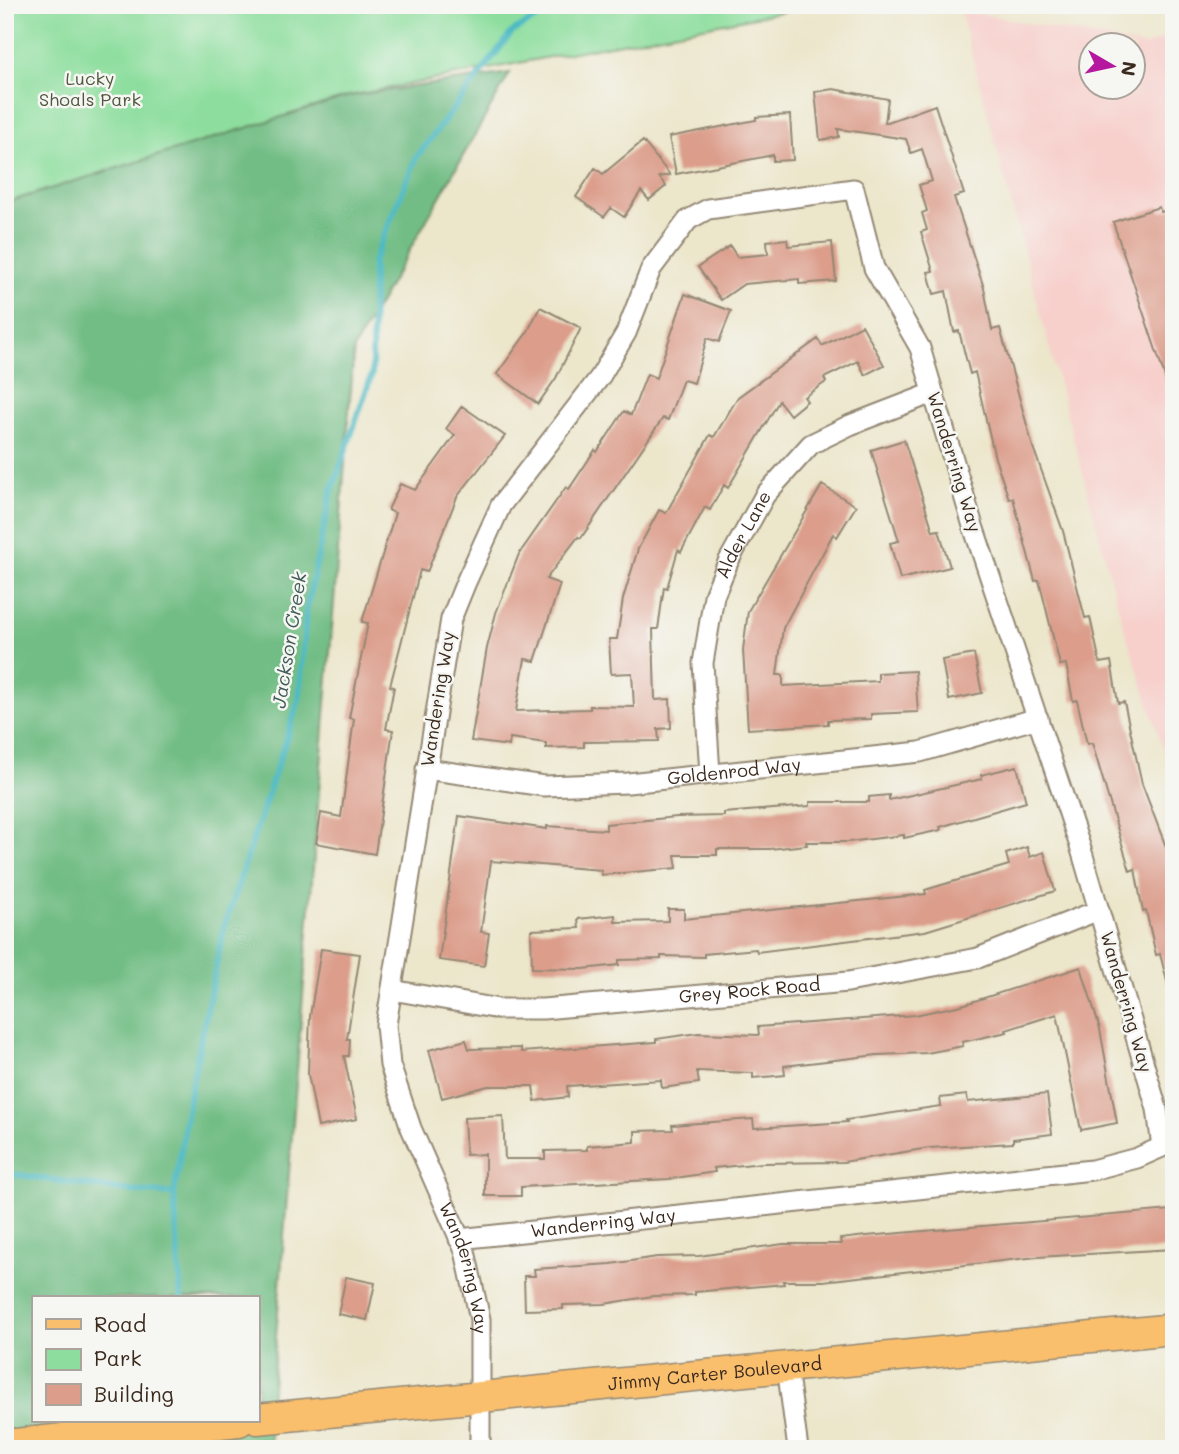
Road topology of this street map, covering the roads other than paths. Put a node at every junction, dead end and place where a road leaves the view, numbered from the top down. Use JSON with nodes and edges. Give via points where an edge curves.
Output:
{"nodes":[{"id":1,"x":854,"y":189,"type":"joint"},
{"id":2,"x":933,"y":393,"type":"junction"},
{"id":3,"x":1038,"y":718,"type":"junction"},
{"id":4,"x":426,"y":769,"type":"junction"},
{"id":5,"x":710,"y":774,"type":"junction"},
{"id":6,"x":1099,"y":910,"type":"junction"},
{"id":7,"x":392,"y":990,"type":"junction"},
{"id":8,"x":459,"y":1239,"type":"junction"},
{"id":9,"x":1174,"y":1329,"type":"edge"},
{"id":10,"x":787,"y":1367,"type":"junction"},
{"id":11,"x":480,"y":1396,"type":"junction"},
{"id":12,"x":259,"y":1419,"type":"edge"},
{"id":13,"x":228,"y":1422,"type":"edge"},
{"id":14,"x":5,"y":1445,"type":"edge"},
{"id":15,"x":481,"y":1449,"type":"edge"},
{"id":16,"x":797,"y":1449,"type":"edge"}],
"edges":[{"from":1,"to":2,"type":"street","name":"Wanderring Way","via":[[874,268],[920,348]]},
{"from":1,"to":4,"type":"street","name":"Wandering Way","via":[[708,209],[688,220],[651,269],[626,333],[600,377],[501,505],[466,582],[451,619]]},
{"from":2,"to":3,"type":"street","name":"Wanderring Way"},
{"from":2,"to":5,"type":"street","name":"Alder Lane","via":[[811,444],[765,495],[714,596],[703,663]]},
{"from":3,"to":5,"type":"street","name":"Goldenrod Way","via":[[920,752]]},
{"from":3,"to":6,"type":"street","name":"Wanderring Way"},
{"from":4,"to":5,"type":"street","name":"Goldenrod Way","via":[[544,786]]},
{"from":4,"to":7,"type":"street","name":"Wandering Way"},
{"from":6,"to":7,"type":"street","name":"Grey Rock Road","via":[[978,958],[848,982],[543,1009],[499,1009]]},
{"from":6,"to":8,"type":"street","name":"Wanderring Way","via":[[1157,1109],[1162,1147],[1092,1170]]},
{"from":7,"to":8,"type":"street","name":"Wandering Way","via":[[386,1025],[390,1066]]},
{"from":8,"to":11,"type":"street","name":"Wandering Way","via":[[480,1319]]},
{"from":9,"to":10,"type":"main road","name":"Jimmy Carter Boulevard"},
{"from":10,"to":11,"type":"main road","name":"Jimmy Carter Boulevard"},
{"from":10,"to":16,"type":"street"},
{"from":11,"to":12,"type":"main road","name":"Jimmy Carter Boulevard"},
{"from":11,"to":15,"type":"street","name":"Wandering Way"},
{"from":13,"to":14,"type":"main road"}]}
